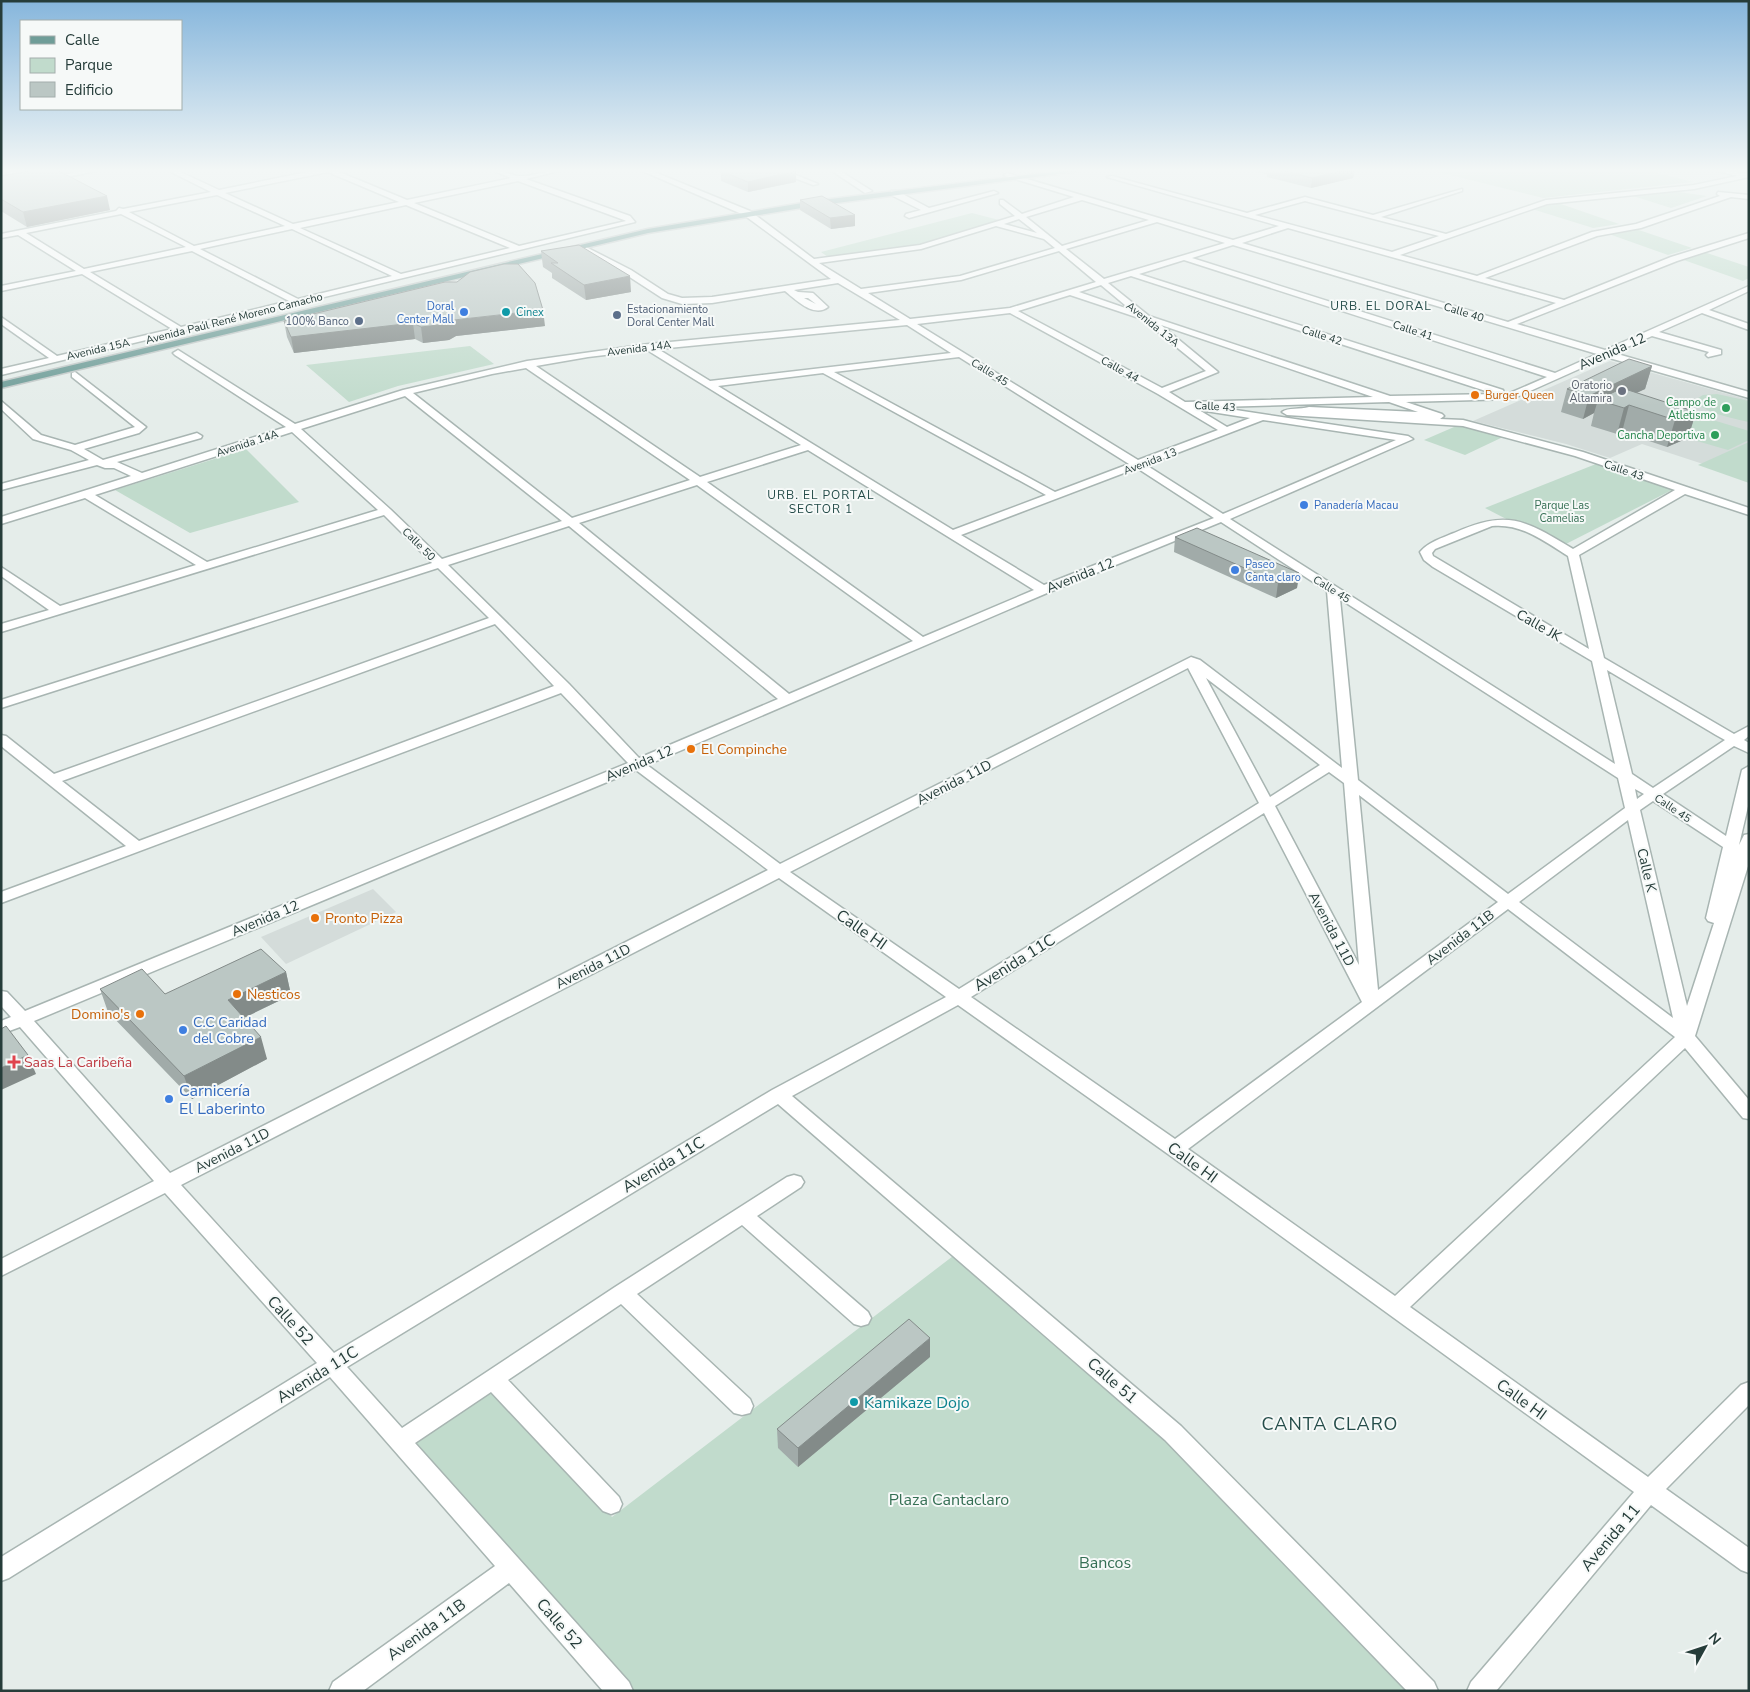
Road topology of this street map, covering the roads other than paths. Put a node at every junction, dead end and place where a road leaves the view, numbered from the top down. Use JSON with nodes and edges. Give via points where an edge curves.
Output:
{"nodes":[{"id":1,"x":45,"y":248,"type":"edge"},
{"id":2,"x":194,"y":248,"type":"joint"},
{"id":3,"x":336,"y":248,"type":"edge"},
{"id":4,"x":522,"y":248,"type":"edge"},
{"id":5,"x":548,"y":248,"type":"edge"},
{"id":6,"x":574,"y":248,"type":"edge"},
{"id":7,"x":580,"y":248,"type":"edge"},
{"id":8,"x":797,"y":248,"type":"edge"},
{"id":9,"x":914,"y":248,"type":"edge"},
{"id":10,"x":1060,"y":248,"type":"edge"},
{"id":11,"x":1067,"y":248,"type":"edge"},
{"id":12,"x":1217,"y":248,"type":"edge"},
{"id":13,"x":1250,"y":248,"type":"edge"},
{"id":14,"x":1364,"y":248,"type":"edge"},
{"id":15,"x":1414,"y":248,"type":"edge"},
{"id":16,"x":1558,"y":248,"type":"edge"},
{"id":17,"x":1708,"y":248,"type":"edge"},
{"id":18,"x":518,"y":249,"type":"joint"},
{"id":19,"x":1392,"y":256,"type":"junction"},
{"id":20,"x":1185,"y":258,"type":"junction"},
{"id":21,"x":816,"y":262,"type":"junction"},
{"id":22,"x":85,"y":272,"type":"junction"},
{"id":23,"x":1132,"y":274,"type":"junction"},
{"id":24,"x":400,"y":277,"type":"junction"},
{"id":25,"x":838,"y":278,"type":"junction"},
{"id":26,"x":1476,"y":279,"type":"junction"},
{"id":27,"x":786,"y":288,"type":"junction"},
{"id":28,"x":1749,"y":288,"type":"edge"},
{"id":29,"x":1,"y":290,"type":"edge"},
{"id":30,"x":860,"y":292,"type":"junction"},
{"id":31,"x":1070,"y":292,"type":"junction"},
{"id":32,"x":797,"y":295,"type":"dead end"},
{"id":33,"x":298,"y":302,"type":"junction"},
{"id":34,"x":1562,"y":302,"type":"junction"},
{"id":35,"x":1011,"y":310,"type":"junction"},
{"id":36,"x":1702,"y":310,"type":"junction"},
{"id":37,"x":1,"y":320,"type":"edge"},
{"id":38,"x":909,"y":322,"type":"junction"},
{"id":39,"x":1508,"y":325,"type":"junction"},
{"id":40,"x":1749,"y":327,"type":"edge"},
{"id":41,"x":180,"y":330,"type":"junction"},
{"id":42,"x":1652,"y":333,"type":"junction"},
{"id":43,"x":649,"y":347,"type":"junction"},
{"id":44,"x":178,"y":352,"type":"dead end"},
{"id":45,"x":1719,"y":352,"type":"dead end"},
{"id":46,"x":962,"y":354,"type":"junction"},
{"id":47,"x":1607,"y":354,"type":"junction"},
{"id":48,"x":56,"y":359,"type":"junction"},
{"id":49,"x":527,"y":364,"type":"junction"},
{"id":50,"x":824,"y":370,"type":"junction"},
{"id":51,"x":1,"y":372,"type":"edge"},
{"id":52,"x":75,"y":376,"type":"dead end"},
{"id":53,"x":1555,"y":376,"type":"junction"},
{"id":54,"x":1,"y":379,"type":"edge"},
{"id":55,"x":708,"y":384,"type":"junction"},
{"id":56,"x":1,"y":385,"type":"edge"},
{"id":57,"x":1346,"y":385,"type":"junction"},
{"id":58,"x":406,"y":392,"type":"junction"},
{"id":59,"x":1161,"y":392,"type":"junction"},
{"id":60,"x":1747,"y":393,"type":"edge"},
{"id":61,"x":1512,"y":396,"type":"junction"},
{"id":62,"x":1,"y":404,"type":"edge"},
{"id":63,"x":1183,"y":405,"type":"junction"},
{"id":64,"x":294,"y":428,"type":"junction"},
{"id":65,"x":1226,"y":431,"type":"junction"},
{"id":66,"x":197,"y":436,"type":"dead end"},
{"id":67,"x":809,"y":446,"type":"junction"},
{"id":68,"x":75,"y":448,"type":"junction"},
{"id":69,"x":102,"y":463,"type":"junction"},
{"id":70,"x":1139,"y":465,"type":"junction"},
{"id":71,"x":142,"y":476,"type":"junction"},
{"id":72,"x":698,"y":481,"type":"junction"},
{"id":73,"x":123,"y":482,"type":"junction"},
{"id":74,"x":1,"y":487,"type":"edge"},
{"id":75,"x":1684,"y":490,"type":"junction"},
{"id":76,"x":86,"y":494,"type":"junction"},
{"id":77,"x":1055,"y":496,"type":"junction"},
{"id":78,"x":386,"y":512,"type":"junction"},
{"id":79,"x":1749,"y":512,"type":"edge"},
{"id":80,"x":1220,"y":519,"type":"junction"},
{"id":81,"x":1,"y":521,"type":"edge"},
{"id":82,"x":569,"y":521,"type":"junction"},
{"id":83,"x":953,"y":534,"type":"junction"},
{"id":84,"x":1573,"y":554,"type":"junction"},
{"id":85,"x":439,"y":564,"type":"junction"},
{"id":86,"x":206,"y":566,"type":"junction"},
{"id":87,"x":1,"y":570,"type":"edge"},
{"id":88,"x":1332,"y":589,"type":"junction"},
{"id":89,"x":1043,"y":590,"type":"junction"},
{"id":90,"x":59,"y":611,"type":"junction"},
{"id":91,"x":497,"y":619,"type":"junction"},
{"id":92,"x":1,"y":628,"type":"edge"},
{"id":93,"x":921,"y":641,"type":"junction"},
{"id":94,"x":1191,"y":661,"type":"junction"},
{"id":95,"x":564,"y":687,"type":"junction"},
{"id":96,"x":787,"y":699,"type":"junction"},
{"id":97,"x":1,"y":704,"type":"edge"},
{"id":98,"x":1749,"y":730,"type":"edge"},
{"id":99,"x":1,"y":739,"type":"edge"},
{"id":100,"x":1734,"y":740,"type":"junction"},
{"id":101,"x":1749,"y":749,"type":"edge"},
{"id":102,"x":637,"y":764,"type":"junction"},
{"id":103,"x":1330,"y":765,"type":"junction"},
{"id":104,"x":1749,"y":770,"type":"edge"},
{"id":105,"x":53,"y":779,"type":"junction"},
{"id":106,"x":1653,"y":794,"type":"junction"},
{"id":107,"x":1749,"y":838,"type":"edge"},
{"id":108,"x":137,"y":847,"type":"junction"},
{"id":109,"x":1749,"y":858,"type":"edge"},
{"id":110,"x":779,"y":871,"type":"junction"},
{"id":111,"x":1,"y":898,"type":"edge"},
{"id":112,"x":1507,"y":902,"type":"junction"},
{"id":113,"x":1,"y":996,"type":"edge"},
{"id":114,"x":959,"y":997,"type":"junction"},
{"id":115,"x":1371,"y":1003,"type":"junction"},
{"id":116,"x":24,"y":1019,"type":"junction"},
{"id":117,"x":1,"y":1028,"type":"edge"},
{"id":118,"x":1686,"y":1037,"type":"junction"},
{"id":119,"x":778,"y":1094,"type":"junction"},
{"id":120,"x":1749,"y":1113,"type":"edge"},
{"id":121,"x":1175,"y":1149,"type":"junction"},
{"id":122,"x":794,"y":1182,"type":"dead end"},
{"id":123,"x":168,"y":1183,"type":"junction"},
{"id":124,"x":744,"y":1215,"type":"junction"},
{"id":125,"x":1,"y":1268,"type":"edge"},
{"id":126,"x":622,"y":1293,"type":"junction"},
{"id":127,"x":1396,"y":1308,"type":"junction"},
{"id":128,"x":861,"y":1318,"type":"dead end"},
{"id":129,"x":332,"y":1365,"type":"junction"},
{"id":130,"x":494,"y":1380,"type":"junction"},
{"id":131,"x":1749,"y":1391,"type":"edge"},
{"id":132,"x":742,"y":1406,"type":"dead end"},
{"id":133,"x":399,"y":1442,"type":"junction"},
{"id":134,"x":1649,"y":1491,"type":"junction"},
{"id":135,"x":611,"y":1504,"type":"dead end"},
{"id":136,"x":1749,"y":1562,"type":"edge"},
{"id":137,"x":511,"y":1568,"type":"junction"},
{"id":138,"x":1,"y":1570,"type":"edge"},
{"id":139,"x":342,"y":1691,"type":"edge"},
{"id":140,"x":620,"y":1691,"type":"edge"},
{"id":141,"x":1425,"y":1691,"type":"edge"},
{"id":142,"x":1480,"y":1691,"type":"edge"}],
"edges":[{"from":1,"to":22,"type":"street"},
{"from":2,"to":22,"type":"street"},
{"from":2,"to":33,"type":"street"},
{"from":3,"to":24,"type":"street"},
{"from":4,"to":18,"type":"street","name":"Avenida 15A"},
{"from":5,"to":54,"type":"main road","name":"Avenida Paúl René Moreno Camacho"},
{"from":6,"to":56,"type":"main road","name":"Avenida Paúl René Moreno Camacho"},
{"from":7,"to":27,"type":"street","via":[[628,272],[665,296],[682,301]]},
{"from":8,"to":21,"type":"street","name":"Calle 45"},
{"from":9,"to":21,"type":"street"},
{"from":10,"to":59,"type":"street","name":"Avenida 13A","via":[[1213,372]]},
{"from":11,"to":30,"type":"street","via":[[961,278]]},
{"from":12,"to":20,"type":"street","name":"Avenida 14A"},
{"from":13,"to":39,"type":"street","name":"Calle 40"},
{"from":14,"to":19,"type":"street"},
{"from":15,"to":19,"type":"street"},
{"from":16,"to":26,"type":"street"},
{"from":17,"to":34,"type":"street"},
{"from":18,"to":24,"type":"street","name":"Avenida 15A"},
{"from":19,"to":26,"type":"street"},
{"from":20,"to":23,"type":"street","name":"Avenida 14A"},
{"from":20,"to":53,"type":"street","name":"Calle 41"},
{"from":21,"to":25,"type":"street","name":"Calle 45","via":[[828,274]]},
{"from":22,"to":29,"type":"street"},
{"from":22,"to":41,"type":"street"},
{"from":23,"to":31,"type":"street","name":"Avenida 14A"},
{"from":23,"to":61,"type":"street","name":"Calle 42"},
{"from":24,"to":33,"type":"street","name":"Avenida 15A"},
{"from":25,"to":27,"type":"street"},
{"from":25,"to":30,"type":"street","name":"Calle 45"},
{"from":26,"to":34,"type":"street"},
{"from":27,"to":32,"type":"street"},
{"from":28,"to":36,"type":"street","name":"Avenida 12"},
{"from":30,"to":38,"type":"street","name":"Calle 45"},
{"from":31,"to":35,"type":"street","name":"Avenida 14A"},
{"from":31,"to":57,"type":"street","name":"Calle 43"},
{"from":33,"to":41,"type":"street","name":"Avenida 15A"},
{"from":34,"to":39,"type":"street"},
{"from":35,"to":38,"type":"street","name":"Avenida 14A"},
{"from":35,"to":59,"type":"street","name":"Calle 44"},
{"from":36,"to":40,"type":"street"},
{"from":36,"to":42,"type":"street","name":"Avenida 12"},
{"from":37,"to":48,"type":"street"},
{"from":38,"to":43,"type":"street","name":"Avenida 14A"},
{"from":38,"to":46,"type":"street","name":"Calle 45"},
{"from":39,"to":47,"type":"street","name":"Calle 40"},
{"from":41,"to":48,"type":"street","name":"Avenida 15A"},
{"from":42,"to":45,"type":"street"},
{"from":42,"to":47,"type":"street","name":"Avenida 12"},
{"from":43,"to":49,"type":"street","name":"Avenida 14A"},
{"from":43,"to":55,"type":"street"},
{"from":44,"to":64,"type":"street","name":"Calle 50"},
{"from":46,"to":50,"type":"street"},
{"from":46,"to":70,"type":"street","name":"Calle 45"},
{"from":47,"to":53,"type":"street","name":"Avenida 12"},
{"from":47,"to":60,"type":"street","name":"Calle 40"},
{"from":48,"to":51,"type":"street","name":"Avenida 15A"},
{"from":49,"to":58,"type":"street","name":"Avenida 14A"},
{"from":49,"to":72,"type":"street"},
{"from":50,"to":55,"type":"street"},
{"from":50,"to":77,"type":"street"},
{"from":52,"to":68,"type":"street","via":[[141,427]]},
{"from":53,"to":61,"type":"street","name":"Avenida 12"},
{"from":55,"to":67,"type":"street"},
{"from":57,"to":63,"type":"street","name":"Calle 43","via":[[1439,416]]},
{"from":57,"to":65,"type":"street","name":"Avenida 13"},
{"from":58,"to":64,"type":"street","name":"Avenida 14A"},
{"from":58,"to":82,"type":"street"},
{"from":59,"to":63,"type":"street","name":"Calle 44"},
{"from":61,"to":63,"type":"street","name":"Avenida 12"},
{"from":62,"to":68,"type":"street","via":[[33,435]]},
{"from":63,"to":65,"type":"street","name":"Calle 44"},
{"from":63,"to":75,"type":"street","name":"Calle 43","via":[[1463,423],[1579,454]]},
{"from":63,"to":80,"type":"street","name":"Avenida 12","via":[[1408,439]]},
{"from":64,"to":71,"type":"street","name":"Avenida 14A"},
{"from":64,"to":78,"type":"street","name":"Calle 50"},
{"from":65,"to":70,"type":"street","name":"Avenida 13"},
{"from":66,"to":69,"type":"street"},
{"from":67,"to":72,"type":"street"},
{"from":67,"to":83,"type":"street"},
{"from":68,"to":69,"type":"street"},
{"from":69,"to":71,"type":"street"},
{"from":69,"to":73,"type":"street","via":[[106,471]]},
{"from":69,"to":74,"type":"street"},
{"from":70,"to":77,"type":"street","name":"Avenida 13"},
{"from":70,"to":80,"type":"street","name":"Calle 45"},
{"from":71,"to":73,"type":"street","name":"Avenida 14A"},
{"from":72,"to":82,"type":"street"},
{"from":72,"to":93,"type":"street"},
{"from":73,"to":76,"type":"street","name":"Avenida 14A"},
{"from":75,"to":79,"type":"street","name":"Calle 43"},
{"from":75,"to":84,"type":"street"},
{"from":76,"to":81,"type":"street","name":"Avenida 14A"},
{"from":76,"to":86,"type":"street"},
{"from":77,"to":83,"type":"street","name":"Avenida 13"},
{"from":78,"to":85,"type":"street","name":"Calle 50"},
{"from":78,"to":86,"type":"street"},
{"from":80,"to":88,"type":"street","name":"Calle 45"},
{"from":80,"to":89,"type":"street","name":"Avenida 12"},
{"from":82,"to":85,"type":"street"},
{"from":82,"to":96,"type":"street"},
{"from":83,"to":89,"type":"street"},
{"from":84,"to":100,"type":"street","name":"Calle JK","via":[[1525,527],[1501,521],[1426,552],[1437,565]]},
{"from":84,"to":118,"type":"street","name":"Calle K"},
{"from":85,"to":91,"type":"street","name":"Calle 50"},
{"from":85,"to":97,"type":"street"},
{"from":86,"to":90,"type":"street"},
{"from":87,"to":90,"type":"street"},
{"from":88,"to":106,"type":"street","name":"Calle 45"},
{"from":88,"to":115,"type":"street","name":"Avenida 11D"},
{"from":89,"to":93,"type":"street","name":"Avenida 12"},
{"from":90,"to":92,"type":"street"},
{"from":91,"to":95,"type":"street","name":"Calle 50"},
{"from":91,"to":105,"type":"street"},
{"from":93,"to":96,"type":"street","name":"Avenida 12"},
{"from":94,"to":103,"type":"street"},
{"from":94,"to":110,"type":"street","name":"Avenida 11D"},
{"from":94,"to":115,"type":"street","name":"Avenida 11D"},
{"from":95,"to":102,"type":"street","name":"Calle 50"},
{"from":95,"to":108,"type":"street"},
{"from":96,"to":102,"type":"street","name":"Avenida 12"},
{"from":98,"to":100,"type":"street","name":"Avenida 11B"},
{"from":99,"to":105,"type":"street"},
{"from":100,"to":101,"type":"street","name":"Calle JK"},
{"from":100,"to":106,"type":"street","name":"Avenida 11B"},
{"from":102,"to":110,"type":"street","name":"Calle HI"},
{"from":102,"to":116,"type":"street","name":"Avenida 12"},
{"from":103,"to":112,"type":"street"},
{"from":103,"to":114,"type":"street","name":"Avenida 11C"},
{"from":104,"to":118,"type":"street"},
{"from":105,"to":108,"type":"street"},
{"from":106,"to":109,"type":"street","name":"Calle 45"},
{"from":106,"to":112,"type":"street","name":"Avenida 11B"},
{"from":107,"to":118,"type":"street"},
{"from":108,"to":111,"type":"street"},
{"from":110,"to":114,"type":"street","name":"Calle HI"},
{"from":110,"to":123,"type":"street","name":"Avenida 11D"},
{"from":112,"to":115,"type":"street","name":"Avenida 11B"},
{"from":112,"to":118,"type":"street"},
{"from":113,"to":116,"type":"street","name":"Calle 52"},
{"from":114,"to":119,"type":"street","name":"Avenida 11C"},
{"from":114,"to":121,"type":"street","name":"Calle HI"},
{"from":115,"to":121,"type":"street","name":"Avenida 11B"},
{"from":116,"to":117,"type":"street","name":"Avenida 12"},
{"from":116,"to":123,"type":"street","name":"Calle 52"},
{"from":118,"to":120,"type":"street"},
{"from":118,"to":127,"type":"street"},
{"from":119,"to":129,"type":"street","name":"Avenida 11C"},
{"from":119,"to":141,"type":"street","name":"Calle 51","via":[[1173,1433]]},
{"from":121,"to":127,"type":"street","name":"Calle HI"},
{"from":122,"to":124,"type":"street"},
{"from":123,"to":125,"type":"street","name":"Avenida 11D"},
{"from":123,"to":129,"type":"street","name":"Calle 52"},
{"from":124,"to":126,"type":"street"},
{"from":124,"to":128,"type":"street"},
{"from":126,"to":130,"type":"street"},
{"from":126,"to":132,"type":"street"},
{"from":127,"to":134,"type":"street","name":"Calle HI"},
{"from":129,"to":133,"type":"street","name":"Calle 52"},
{"from":129,"to":138,"type":"street","name":"Avenida 11C"},
{"from":130,"to":133,"type":"street"},
{"from":130,"to":135,"type":"street"},
{"from":131,"to":134,"type":"street","name":"Avenida 11"},
{"from":133,"to":137,"type":"street","name":"Calle 52"},
{"from":134,"to":136,"type":"street","name":"Calle HI"},
{"from":134,"to":142,"type":"street","name":"Avenida 11"},
{"from":137,"to":139,"type":"street","name":"Avenida 11B"},
{"from":137,"to":140,"type":"street","name":"Calle 52"}]}
